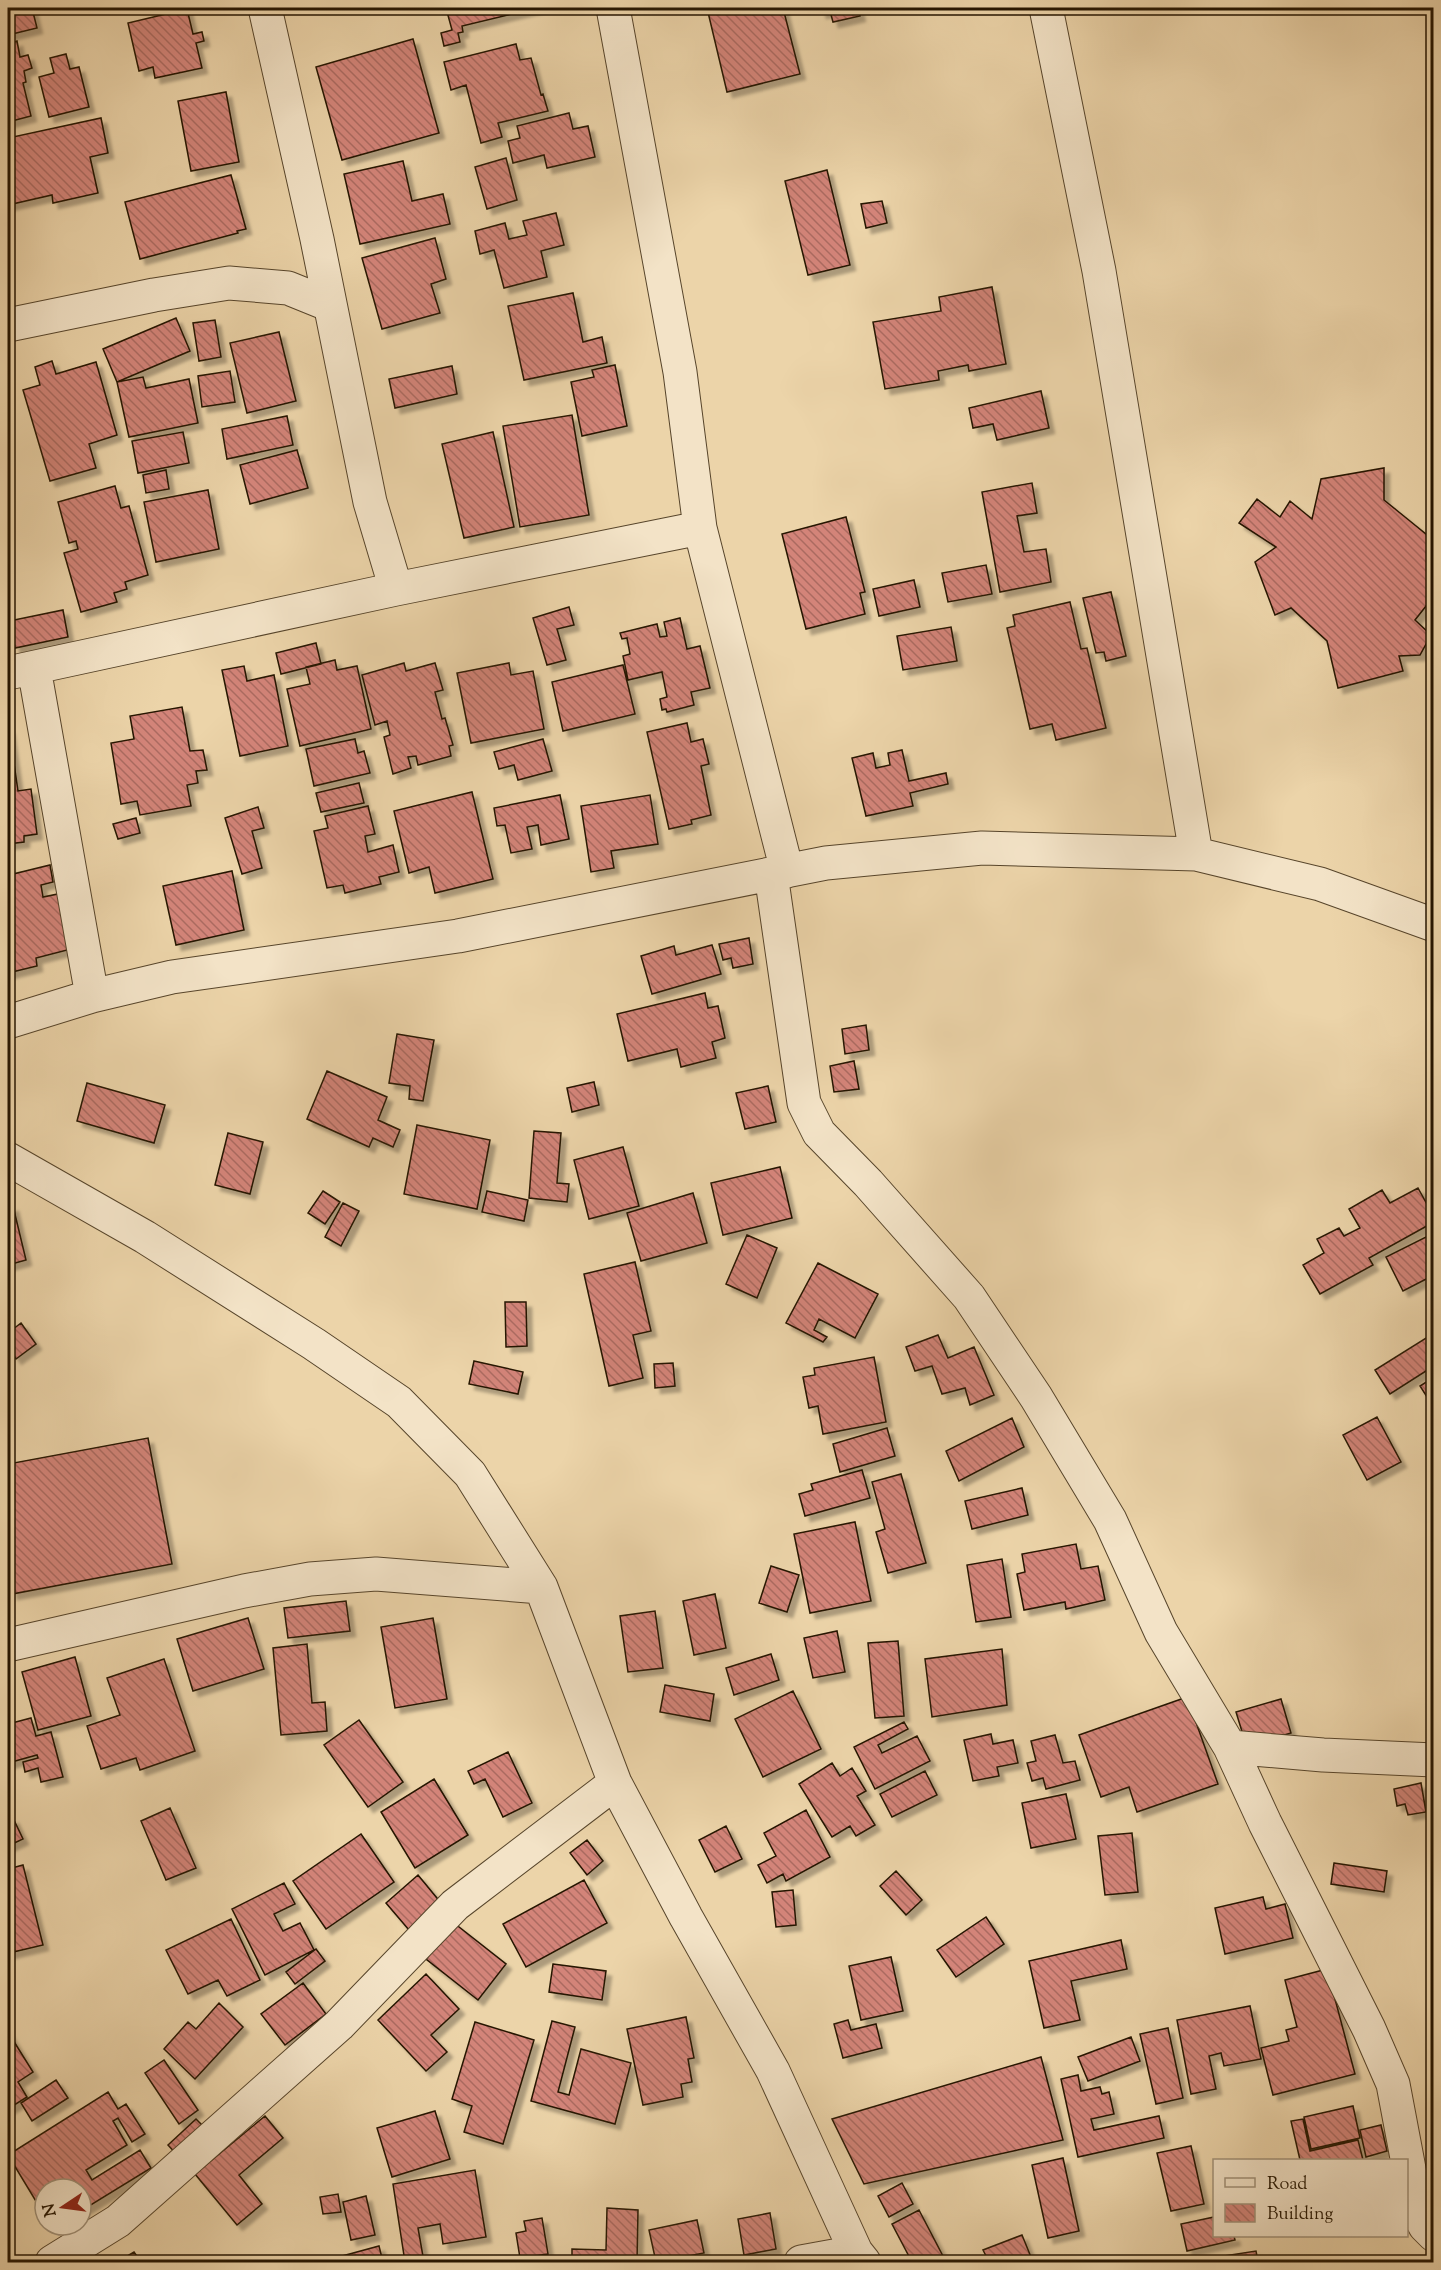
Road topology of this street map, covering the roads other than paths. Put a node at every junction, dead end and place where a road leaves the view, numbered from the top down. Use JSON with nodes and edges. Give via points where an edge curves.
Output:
{"nodes":[{"id":1,"x":265,"y":8,"type":"edge"},
{"id":2,"x":613,"y":8,"type":"edge"},
{"id":3,"x":1046,"y":8,"type":"edge"},
{"id":4,"x":330,"y":305,"type":"junction"},
{"id":5,"x":8,"y":325,"type":"edge"},
{"id":6,"x":700,"y":528,"type":"junction"},
{"id":7,"x":396,"y":589,"type":"junction"},
{"id":8,"x":21,"y":671,"type":"edge"},
{"id":9,"x":1196,"y":854,"type":"junction"},
{"id":10,"x":778,"y":872,"type":"junction"},
{"id":11,"x":1434,"y":925,"type":"edge"},
{"id":12,"x":92,"y":996,"type":"junction"},
{"id":13,"x":8,"y":1022,"type":"edge"},
{"id":14,"x":8,"y":1159,"type":"edge"},
{"id":15,"x":541,"y":1587,"type":"junction"},
{"id":16,"x":8,"y":1645,"type":"edge"},
{"id":17,"x":1230,"y":1747,"type":"junction"},
{"id":18,"x":1434,"y":1760,"type":"edge"},
{"id":19,"x":615,"y":1783,"type":"junction"},
{"id":20,"x":1407,"y":2159,"type":"edge"},
{"id":21,"x":1408,"y":2163,"type":"edge"},
{"id":22,"x":1434,"y":2235,"type":"edge"},
{"id":23,"x":860,"y":2257,"type":"edge"},
{"id":24,"x":52,"y":2262,"type":"edge"},
{"id":25,"x":801,"y":2262,"type":"edge"}],
"edges":[{"from":1,"to":4,"type":"street"},
{"from":2,"to":6,"type":"street","via":[[680,372]]},
{"from":3,"to":9,"type":"street","via":[[1099,272]]},
{"from":4,"to":5,"type":"street","via":[[288,288],[229,283]]},
{"from":4,"to":7,"type":"street","via":[[370,502]]},
{"from":6,"to":7,"type":"street"},
{"from":6,"to":10,"type":"street"},
{"from":7,"to":8,"type":"street"},
{"from":8,"to":12,"type":"street"},
{"from":9,"to":10,"type":"street","via":[[982,848],[826,863]]},
{"from":9,"to":11,"type":"street","via":[[1320,884]]},
{"from":10,"to":12,"type":"street","via":[[458,936],[172,977]]},
{"from":10,"to":17,"type":"street","via":[[804,1103],[819,1133],[969,1297],[1030,1388],[1110,1521],[1161,1632]]},
{"from":12,"to":13,"type":"street"},
{"from":14,"to":15,"type":"street","via":[[145,1238],[399,1402],[470,1474]]},
{"from":15,"to":16,"type":"street","via":[[376,1574],[310,1579],[244,1590]]},
{"from":15,"to":19,"type":"street"},
{"from":17,"to":18,"type":"street"},
{"from":17,"to":20,"type":"street","via":[[1393,2084]]},
{"from":19,"to":23,"type":"street","via":[[773,2071]]},
{"from":19,"to":24,"type":"street","via":[[455,1905],[339,2025],[118,2221]]},
{"from":21,"to":22,"type":"street","via":[[1417,2211]]},
{"from":23,"to":25,"type":"street"}]}
